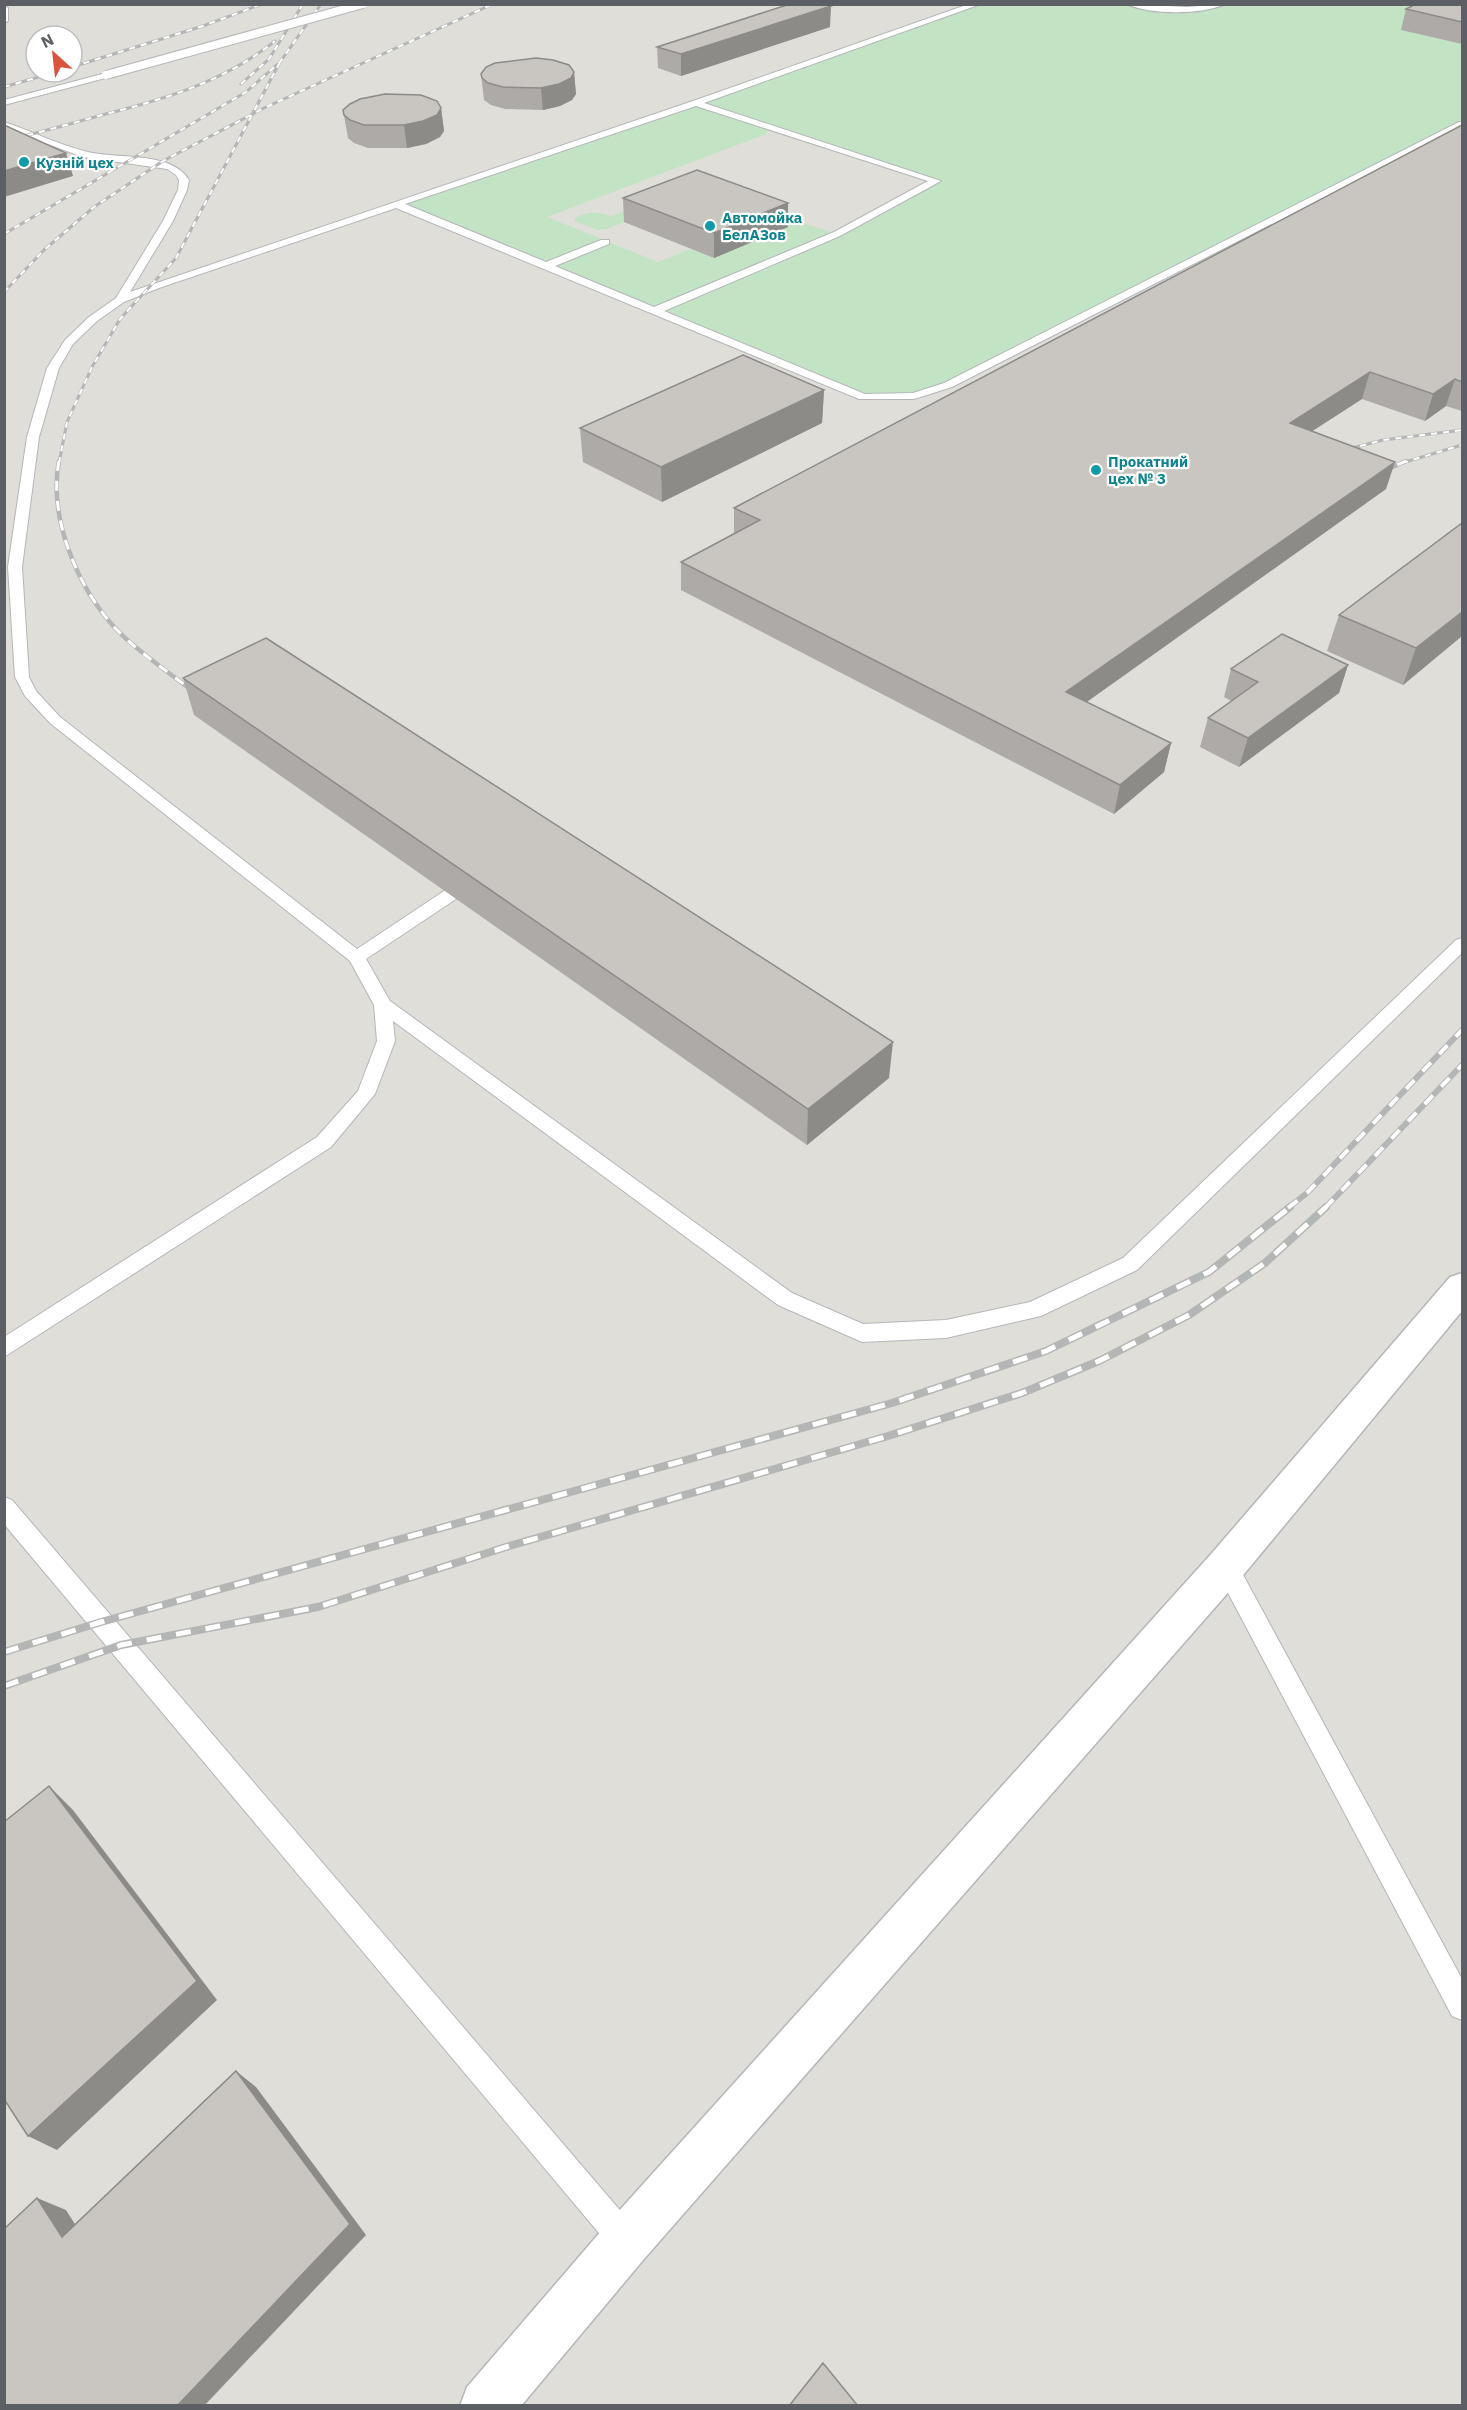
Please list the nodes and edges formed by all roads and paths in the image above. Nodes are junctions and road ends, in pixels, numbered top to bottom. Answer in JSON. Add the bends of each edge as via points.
{"nodes":[{"id":1,"x":363,"y":4,"type":"edge"},
{"id":2,"x":978,"y":4,"type":"edge"},
{"id":3,"x":1130,"y":4,"type":"edge"},
{"id":4,"x":1222,"y":4,"type":"edge"},
{"id":5,"x":4,"y":8,"type":"edge"},
{"id":6,"x":4,"y":21,"type":"edge"},
{"id":7,"x":4,"y":103,"type":"edge"},
{"id":8,"x":696,"y":103,"type":"junction"},
{"id":9,"x":1462,"y":124,"type":"edge"},
{"id":10,"x":4,"y":125,"type":"edge"},
{"id":11,"x":396,"y":204,"type":"junction"},
{"id":12,"x":605,"y":242,"type":"dead end"},
{"id":13,"x":546,"y":267,"type":"junction"},
{"id":14,"x":1120,"y":297,"type":"junction"},
{"id":15,"x":120,"y":300,"type":"junction"},
{"id":16,"x":1138,"y":303,"type":"edge"},
{"id":17,"x":654,"y":311,"type":"junction"},
{"id":18,"x":450,"y":895,"type":"edge"},
{"id":19,"x":1462,"y":944,"type":"edge"},
{"id":20,"x":357,"y":957,"type":"junction"},
{"id":21,"x":383,"y":1005,"type":"junction"},
{"id":22,"x":1462,"y":1287,"type":"edge"},
{"id":23,"x":4,"y":1348,"type":"edge"},
{"id":24,"x":4,"y":1507,"type":"edge"},
{"id":25,"x":1226,"y":1566,"type":"junction"},
{"id":26,"x":1462,"y":2006,"type":"edge"},
{"id":27,"x":626,"y":2241,"type":"junction"},
{"id":28,"x":486,"y":2406,"type":"edge"}],
"edges":[{"from":1,"to":7,"type":"lane","bridge":true},
{"from":2,"to":8,"type":"lane"},
{"from":3,"to":4,"type":"lane","via":[[1172,10],[1208,9]]},
{"from":5,"to":6,"type":"lane"},
{"from":8,"to":11,"type":"lane"},
{"from":8,"to":17,"type":"lane","via":[[936,181],[837,234]]},
{"from":9,"to":14,"type":"lane"},
{"from":10,"to":15,"type":"lane","via":[[88,156],[167,166],[184,177],[183,189],[165,225]]},
{"from":11,"to":13,"type":"lane"},
{"from":11,"to":15,"type":"lane"},
{"from":12,"to":13,"type":"lane"},
{"from":13,"to":17,"type":"lane"},
{"from":14,"to":16,"type":"lane"},
{"from":14,"to":17,"type":"lane","via":[[948,385],[914,396],[863,397]]},
{"from":15,"to":20,"type":"lane","via":[[69,342],[53,368],[33,437],[15,567],[22,677],[30,693],[55,720]]},
{"from":18,"to":20,"type":"lane"},
{"from":19,"to":21,"type":"lane","via":[[1130,1264],[1034,1310],[946,1329],[862,1333],[785,1299]]},
{"from":20,"to":21,"type":"lane"},
{"from":21,"to":23,"type":"lane","via":[[386,1041],[366,1094],[324,1142]]},
{"from":22,"to":25,"type":"street"},
{"from":24,"to":27,"type":"lane"},
{"from":25,"to":26,"type":"lane"},
{"from":25,"to":27,"type":"street"},
{"from":27,"to":28,"type":"street"}]}
